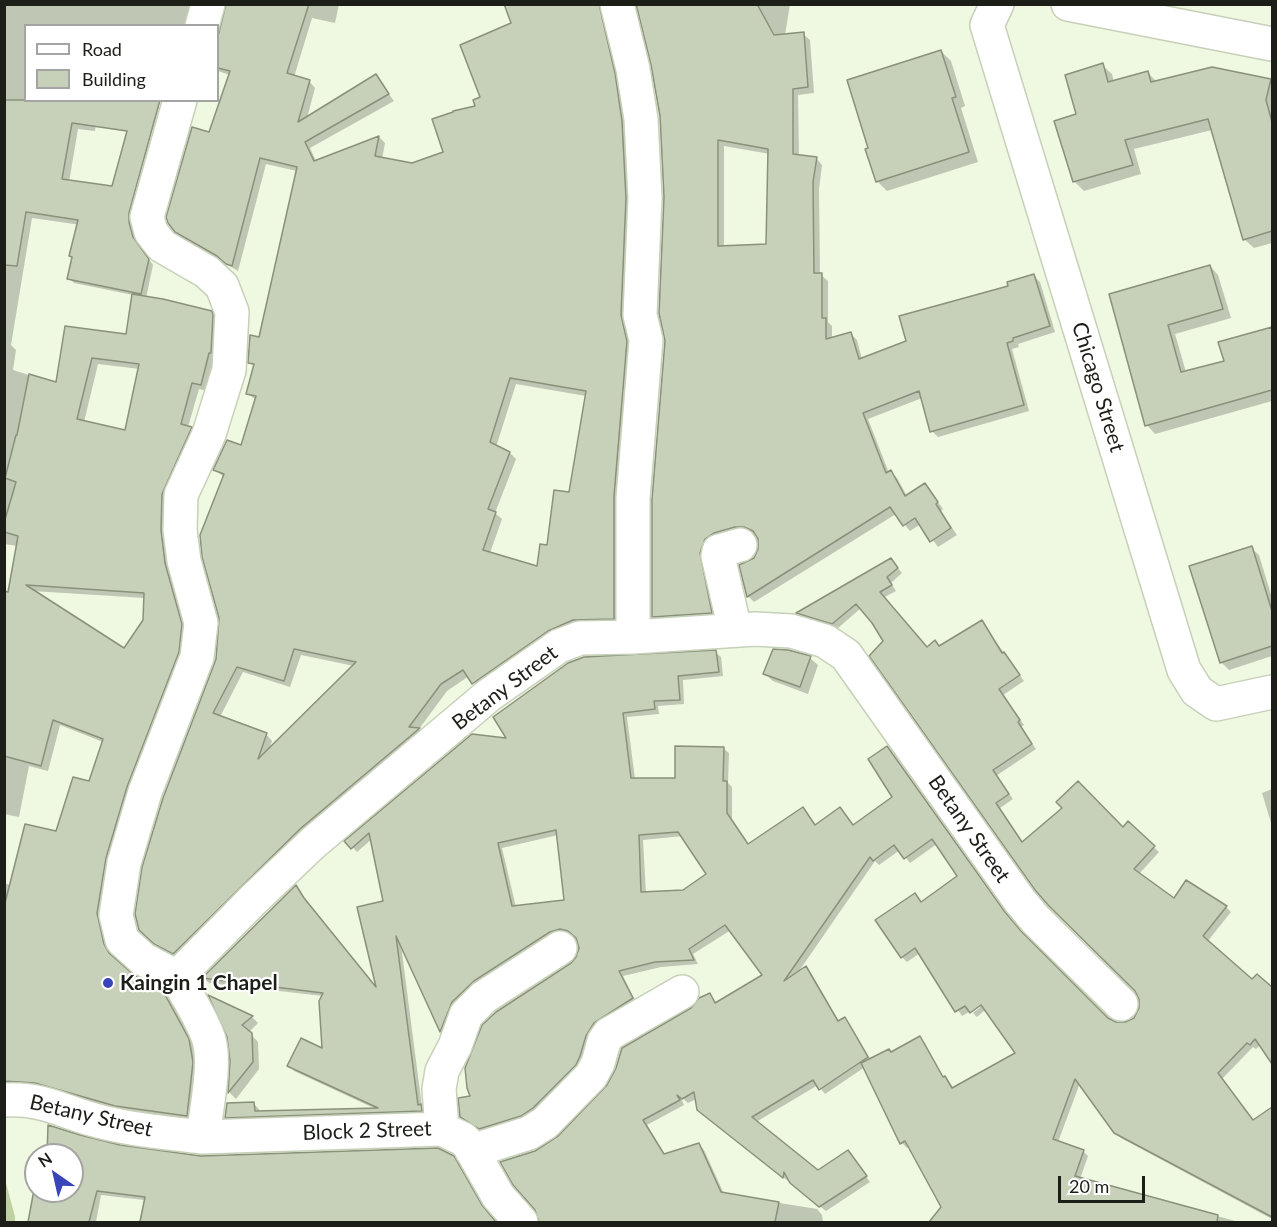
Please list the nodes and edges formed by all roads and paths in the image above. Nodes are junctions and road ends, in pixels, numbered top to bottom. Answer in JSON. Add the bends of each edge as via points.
{"nodes":[{"id":1,"x":208,"y":4,"type":"edge"},
{"id":2,"x":617,"y":4,"type":"edge"},
{"id":3,"x":997,"y":4,"type":"edge"},
{"id":4,"x":1068,"y":4,"type":"edge"},
{"id":5,"x":203,"y":24,"type":"edge"},
{"id":6,"x":1272,"y":44,"type":"edge"},
{"id":7,"x":179,"y":102,"type":"edge"},
{"id":8,"x":740,"y":545,"type":"dead end"},
{"id":9,"x":735,"y":630,"type":"junction"},
{"id":10,"x":633,"y":637,"type":"junction"},
{"id":11,"x":1272,"y":692,"type":"edge"},
{"id":12,"x":560,"y":948,"type":"dead end"},
{"id":13,"x":177,"y":977,"type":"junction"},
{"id":14,"x":682,"y":992,"type":"dead end"},
{"id":15,"x":1121,"y":1004,"type":"dead end"},
{"id":16,"x":4,"y":1100,"type":"edge"},
{"id":17,"x":442,"y":1129,"type":"junction"},
{"id":18,"x":203,"y":1137,"type":"junction"},
{"id":19,"x":472,"y":1151,"type":"junction"},
{"id":20,"x":522,"y":1222,"type":"edge"}],
"edges":[{"from":1,"to":5,"type":"street"},
{"from":2,"to":10,"type":"street","via":[[641,119],[645,198],[640,315],[646,340],[633,498]]},
{"from":3,"to":11,"type":"street","name":"Chicago Street","via":[[987,25],[1184,670],[1197,691],[1216,704]]},
{"from":4,"to":6,"type":"street"},
{"from":7,"to":13,"type":"street","via":[[147,217],[151,232],[162,246],[207,272],[222,286],[232,312],[229,370],[209,434],[181,495],[184,561],[201,623],[197,657],[145,792],[124,863],[116,915],[122,940],[143,959]]},
{"from":8,"to":9,"type":"street","via":[[719,551],[718,556]]},
{"from":9,"to":10,"type":"street","name":"Betany Street"},
{"from":9,"to":15,"type":"street","name":"Betany Street","via":[[791,631],[825,641],[846,656],[1020,901]]},
{"from":10,"to":13,"type":"street","name":"Betany Street","via":[[580,638],[559,646],[489,695],[314,843]]},
{"from":12,"to":17,"type":"street","via":[[484,997],[466,1015],[442,1071]]},
{"from":13,"to":18,"type":"street","via":[[211,1050]]},
{"from":14,"to":19,"type":"street","via":[[609,1034],[591,1076],[545,1123],[529,1133]]},
{"from":16,"to":18,"type":"street","name":"Betany Street","via":[[25,1099],[134,1129]]},
{"from":17,"to":18,"type":"street","name":"Block 2 Street"},
{"from":17,"to":19,"type":"street","name":"Block 2 Street","via":[[463,1139]]},
{"from":19,"to":20,"type":"street","name":"Block 2 Street","via":[[498,1196]]}]}
